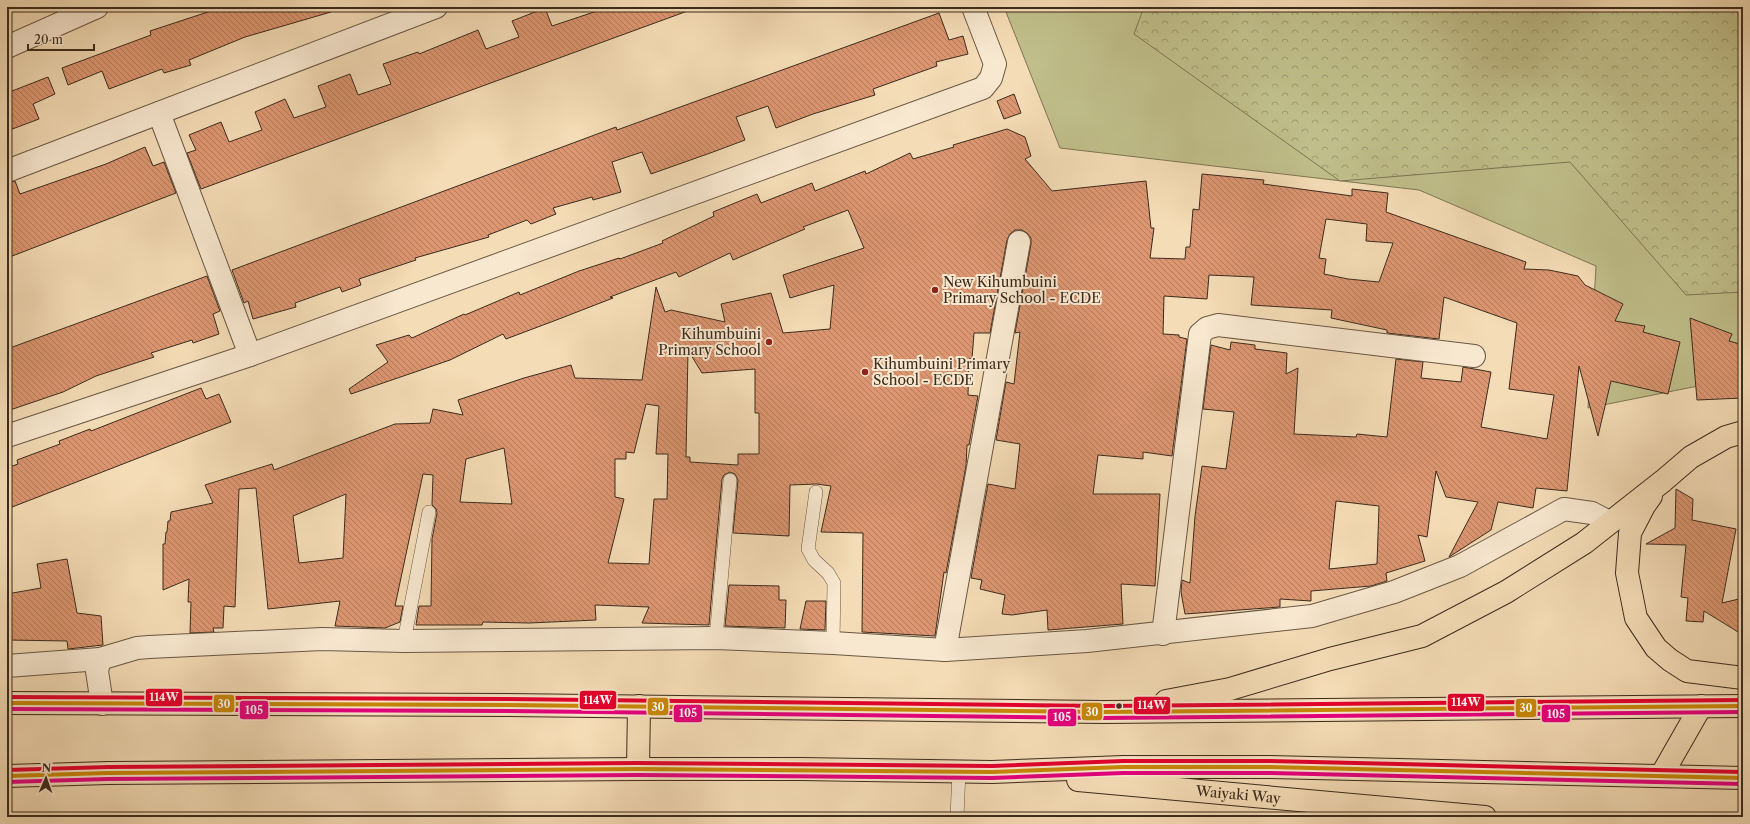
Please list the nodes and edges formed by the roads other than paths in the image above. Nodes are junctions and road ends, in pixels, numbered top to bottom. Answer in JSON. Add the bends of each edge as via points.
{"nodes":[{"id":1,"x":97,"y":7,"type":"edge"},
{"id":2,"x":436,"y":7,"type":"edge"},
{"id":3,"x":972,"y":7,"type":"edge"},
{"id":4,"x":7,"y":47,"type":"edge"},
{"id":5,"x":159,"y":113,"type":"junction"},
{"id":6,"x":7,"y":171,"type":"edge"},
{"id":7,"x":1019,"y":242,"type":"dead end"},
{"id":8,"x":250,"y":355,"type":"junction"},
{"id":9,"x":1474,"y":356,"type":"dead end"},
{"id":10,"x":1737,"y":435,"type":"edge"},
{"id":11,"x":7,"y":436,"type":"edge"},
{"id":12,"x":730,"y":480,"type":"dead end"},
{"id":13,"x":1663,"y":481,"type":"junction"},
{"id":14,"x":816,"y":492,"type":"dead end"},
{"id":15,"x":428,"y":512,"type":"dead end"},
{"id":16,"x":1609,"y":522,"type":"junction"},
{"id":17,"x":1163,"y":634,"type":"junction"},
{"id":18,"x":716,"y":638,"type":"junction"},
{"id":19,"x":404,"y":641,"type":"junction"},
{"id":20,"x":833,"y":643,"type":"junction"},
{"id":21,"x":945,"y":650,"type":"junction"},
{"id":22,"x":100,"y":659,"type":"junction"},
{"id":23,"x":7,"y":666,"type":"edge"},
{"id":24,"x":1743,"y":678,"type":"edge"},
{"id":25,"x":7,"y":703,"type":"edge"},
{"id":26,"x":102,"y":704,"type":"junction"},
{"id":27,"x":639,"y":706,"type":"junction"},
{"id":28,"x":1701,"y":706,"type":"junction"},
{"id":29,"x":1743,"y":706,"type":"edge"},
{"id":30,"x":1104,"y":712,"type":"junction"},
{"id":31,"x":638,"y":769,"type":"junction"},
{"id":32,"x":959,"y":771,"type":"junction"},
{"id":33,"x":992,"y":772,"type":"junction"},
{"id":34,"x":7,"y":776,"type":"edge"},
{"id":35,"x":1661,"y":776,"type":"junction"},
{"id":36,"x":1743,"y":778,"type":"edge"},
{"id":37,"x":958,"y":817,"type":"edge"},
{"id":38,"x":1485,"y":817,"type":"edge"}],
"edges":[{"from":1,"to":4,"type":"street"},
{"from":2,"to":5,"type":"street"},
{"from":3,"to":8,"type":"street","via":[[996,64],[991,78],[983,88]]},
{"from":5,"to":6,"type":"street"},
{"from":5,"to":8,"type":"street"},
{"from":7,"to":21,"type":"street"},
{"from":8,"to":11,"type":"street"},
{"from":9,"to":17,"type":"street","via":[[1218,325],[1207,328],[1200,334]]},
{"from":10,"to":13,"type":"highway","via":[[1691,457]]},
{"from":12,"to":18,"type":"lane"},
{"from":13,"to":16,"type":"highway"},
{"from":13,"to":24,"type":"highway","via":[[1644,506],[1630,533],[1627,573],[1636,618],[1656,648],[1687,671]]},
{"from":14,"to":20,"type":"lane","via":[[808,550],[834,583]]},
{"from":15,"to":19,"type":"lane"},
{"from":16,"to":17,"type":"street","via":[[1592,513],[1564,509],[1460,566],[1394,592],[1312,616]]},
{"from":16,"to":30,"type":"highway","via":[[1584,544],[1506,592],[1422,636],[1330,659],[1230,689]]},
{"from":17,"to":21,"type":"street","via":[[1087,642]]},
{"from":18,"to":19,"type":"street"},
{"from":18,"to":20,"type":"street"},
{"from":19,"to":22,"type":"street","via":[[322,639],[149,647]]},
{"from":20,"to":21,"type":"street"},
{"from":22,"to":23,"type":"street"},
{"from":22,"to":26,"type":"street","via":[[97,671]]},
{"from":25,"to":26,"type":"highway"},
{"from":26,"to":27,"type":"highway"},
{"from":27,"to":30,"type":"highway"},
{"from":27,"to":31,"type":"highway"},
{"from":28,"to":29,"type":"highway"},
{"from":28,"to":30,"type":"highway"},
{"from":28,"to":35,"type":"highway"},
{"from":31,"to":32,"type":"highway","name":"Waiyaki Way"},
{"from":31,"to":34,"type":"highway","name":"Waiyaki Way","via":[[108,772]]},
{"from":32,"to":33,"type":"highway","name":"Waiyaki Way"},
{"from":32,"to":37,"type":"lane"},
{"from":33,"to":35,"type":"highway","name":"Waiyaki Way","via":[[1123,767],[1270,767]]},
{"from":33,"to":38,"type":"highway","name":"Waiyaki Way"},
{"from":35,"to":36,"type":"highway","name":"Waiyaki Way"}]}
